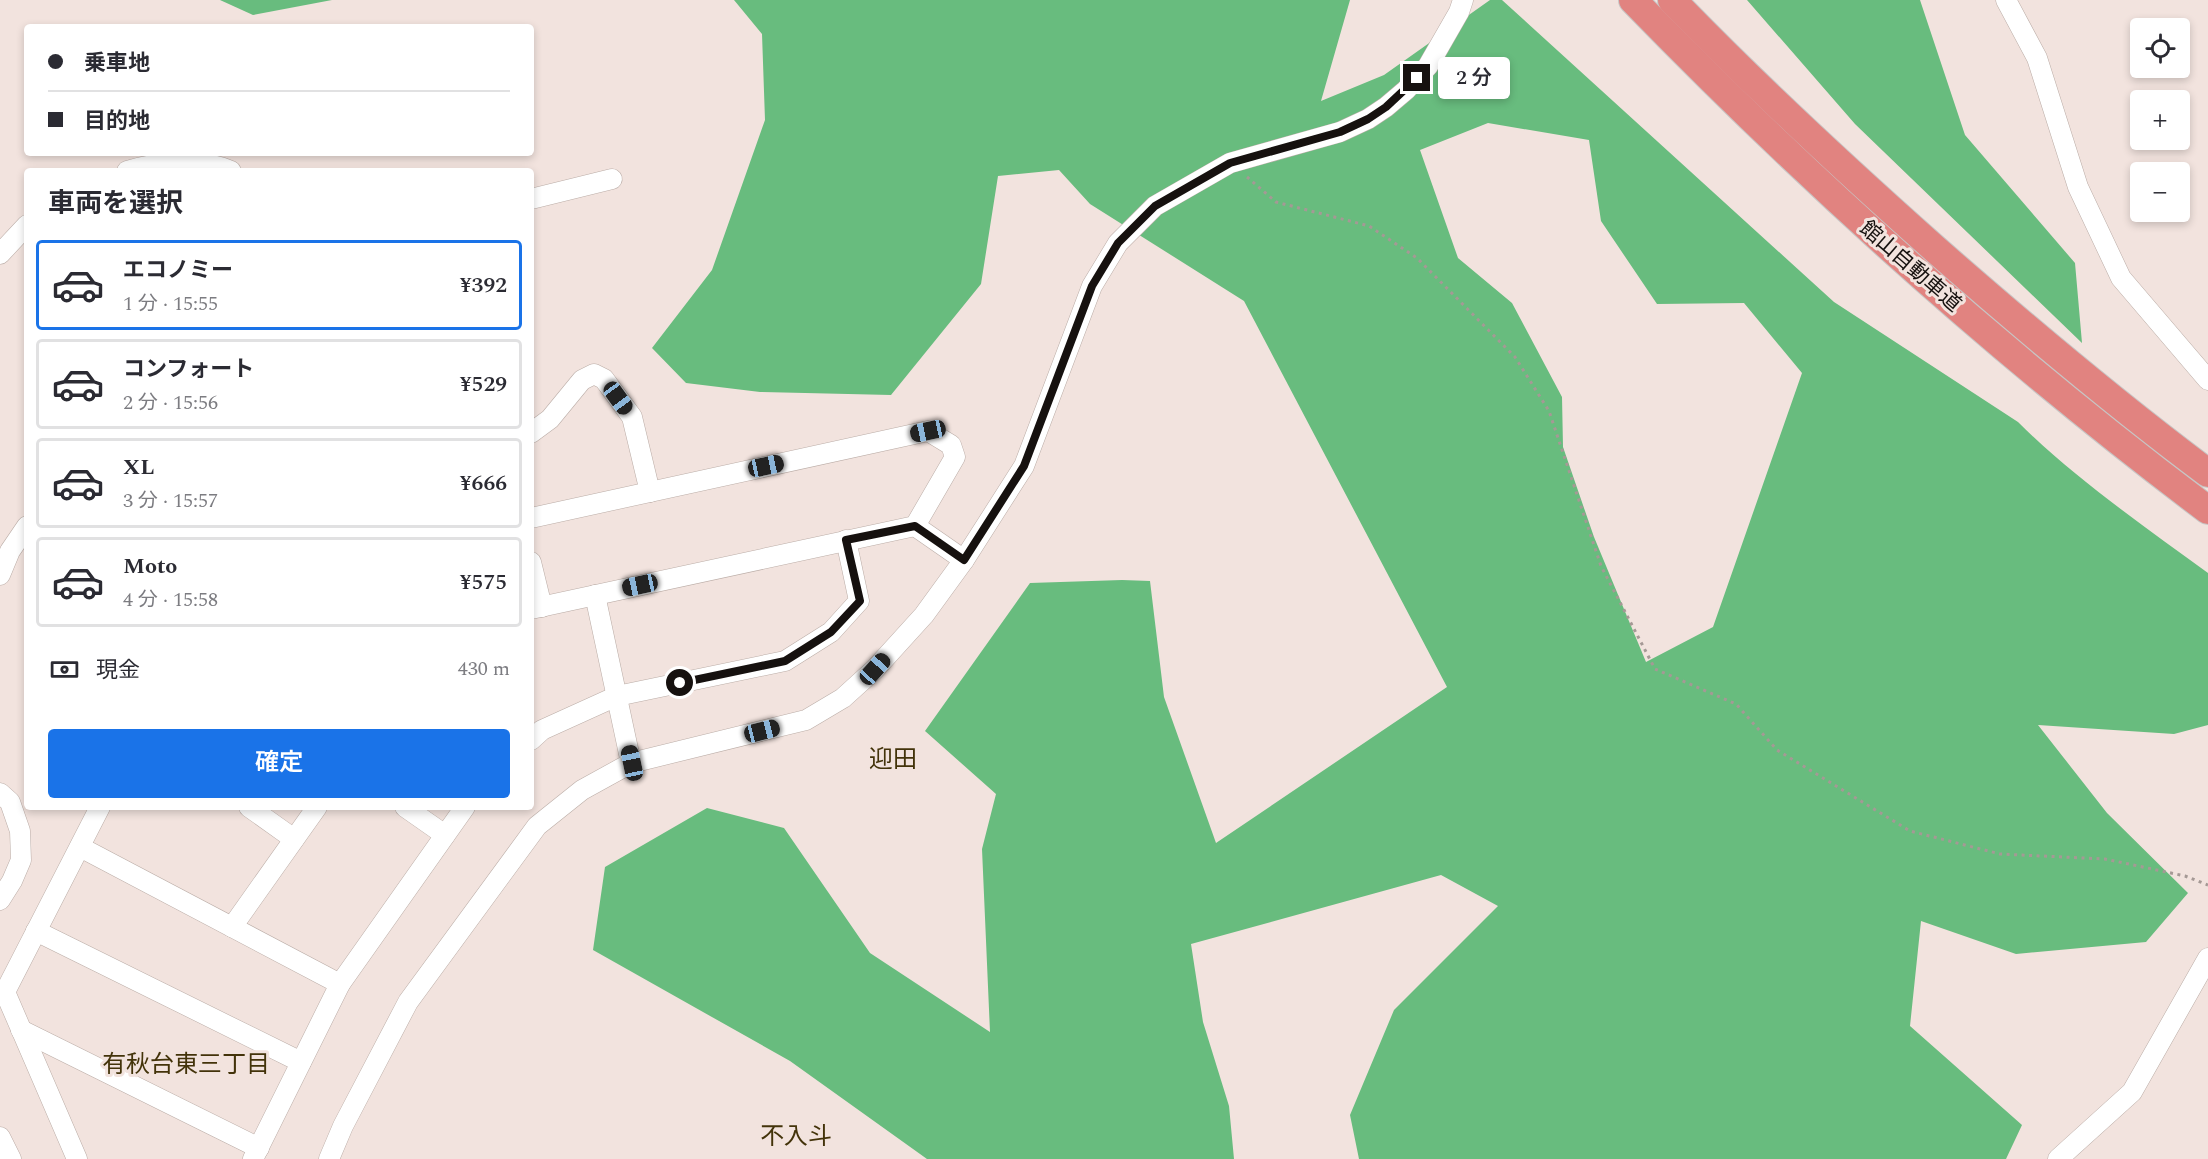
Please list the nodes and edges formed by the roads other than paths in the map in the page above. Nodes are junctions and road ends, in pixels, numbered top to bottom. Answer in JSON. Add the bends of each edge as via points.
{"nodes":[{"id":1,"x":1463,"y":0,"type":"edge"},
{"id":2,"x":1633,"y":0,"type":"edge"},
{"id":3,"x":1672,"y":0,"type":"edge"},
{"id":4,"x":2006,"y":0,"type":"edge"},
{"id":5,"x":144,"y":168,"type":"edge"},
{"id":6,"x":224,"y":168,"type":"edge"},
{"id":7,"x":612,"y":179,"type":"dead end"},
{"id":8,"x":534,"y":198,"type":"edge"},
{"id":9,"x":24,"y":228,"type":"edge"},
{"id":10,"x":0,"y":254,"type":"edge"},
{"id":11,"x":2208,"y":380,"type":"edge"},
{"id":12,"x":534,"y":431,"type":"edge"},
{"id":13,"x":2208,"y":473,"type":"edge"},
{"id":14,"x":650,"y":492,"type":"junction"},
{"id":15,"x":2208,"y":510,"type":"edge"},
{"id":16,"x":534,"y":517,"type":"edge"},
{"id":17,"x":915,"y":526,"type":"junction"},
{"id":18,"x":24,"y":530,"type":"edge"},
{"id":19,"x":846,"y":540,"type":"junction"},
{"id":20,"x":964,"y":560,"type":"junction"},
{"id":21,"x":0,"y":575,"type":"edge"},
{"id":22,"x":534,"y":590,"type":"edge"},
{"id":23,"x":595,"y":595,"type":"junction"},
{"id":24,"x":536,"y":608,"type":"edge"},
{"id":25,"x":617,"y":696,"type":"junction"},
{"id":26,"x":534,"y":737,"type":"edge"},
{"id":27,"x":632,"y":763,"type":"junction"},
{"id":28,"x":0,"y":793,"type":"edge"},
{"id":29,"x":98,"y":810,"type":"edge"},
{"id":30,"x":253,"y":810,"type":"edge"},
{"id":31,"x":315,"y":810,"type":"edge"},
{"id":32,"x":409,"y":810,"type":"edge"},
{"id":33,"x":463,"y":810,"type":"edge"},
{"id":34,"x":445,"y":835,"type":"junction"},
{"id":35,"x":294,"y":839,"type":"junction"},
{"id":36,"x":80,"y":847,"type":"junction"},
{"id":37,"x":0,"y":900,"type":"edge"},
{"id":38,"x":232,"y":927,"type":"junction"},
{"id":39,"x":36,"y":931,"type":"junction"},
{"id":40,"x":2208,"y":958,"type":"edge"},
{"id":41,"x":340,"y":984,"type":"junction"},
{"id":42,"x":21,"y":1030,"type":"junction"},
{"id":43,"x":301,"y":1062,"type":"junction"},
{"id":44,"x":0,"y":1137,"type":"edge"},
{"id":45,"x":256,"y":1154,"type":"edge"},
{"id":46,"x":11,"y":1159,"type":"edge"},
{"id":47,"x":77,"y":1159,"type":"edge"},
{"id":48,"x":329,"y":1159,"type":"edge"},
{"id":49,"x":2058,"y":1159,"type":"edge"}],
"edges":[{"from":1,"to":20,"type":"street","via":[[1428,66],[1386,107],[1340,132],[1230,163],[1155,206],[1118,243],[1092,286],[1024,466]]},
{"from":2,"to":15,"type":"highway","name":"館山自動車道","via":[[1847,211],[2010,352]]},
{"from":3,"to":13,"type":"highway","name":"館山自動車道","via":[[1742,72],[2028,331]]},
{"from":4,"to":11,"type":"street","via":[[2037,58],[2078,187],[2121,278]]},
{"from":5,"to":6,"type":"street","via":[[179,162]]},
{"from":7,"to":8,"type":"street"},
{"from":9,"to":10,"type":"street"},
{"from":12,"to":14,"type":"street","via":[[550,419],[582,380],[594,374],[603,379],[632,417]]},
{"from":14,"to":16,"type":"street"},
{"from":14,"to":17,"type":"street","via":[[928,431],[951,445],[955,457]]},
{"from":17,"to":19,"type":"street"},
{"from":17,"to":20,"type":"street"},
{"from":18,"to":21,"type":"street"},
{"from":19,"to":23,"type":"street"},
{"from":19,"to":25,"type":"street","via":[[860,601],[831,632],[785,661]]},
{"from":20,"to":27,"type":"street","via":[[924,615],[843,699],[806,720]]},
{"from":22,"to":24,"type":"street"},
{"from":23,"to":24,"type":"street"},
{"from":23,"to":25,"type":"street"},
{"from":25,"to":26,"type":"street"},
{"from":25,"to":27,"type":"street"},
{"from":27,"to":48,"type":"street","via":[[582,790],[537,826],[408,1002]]},
{"from":28,"to":37,"type":"street","via":[[10,802],[20,831],[21,860]]},
{"from":29,"to":36,"type":"street"},
{"from":30,"to":35,"type":"street"},
{"from":31,"to":35,"type":"street"},
{"from":32,"to":34,"type":"street"},
{"from":33,"to":34,"type":"street"},
{"from":34,"to":41,"type":"street"},
{"from":35,"to":38,"type":"street"},
{"from":36,"to":38,"type":"street"},
{"from":36,"to":39,"type":"street"},
{"from":38,"to":41,"type":"street"},
{"from":39,"to":42,"type":"street","via":[[5,992]]},
{"from":39,"to":43,"type":"street"},
{"from":40,"to":49,"type":"street","via":[[2132,1092]]},
{"from":41,"to":43,"type":"street"},
{"from":42,"to":45,"type":"street"},
{"from":42,"to":47,"type":"street"},
{"from":43,"to":45,"type":"street"},
{"from":44,"to":46,"type":"street"}]}
